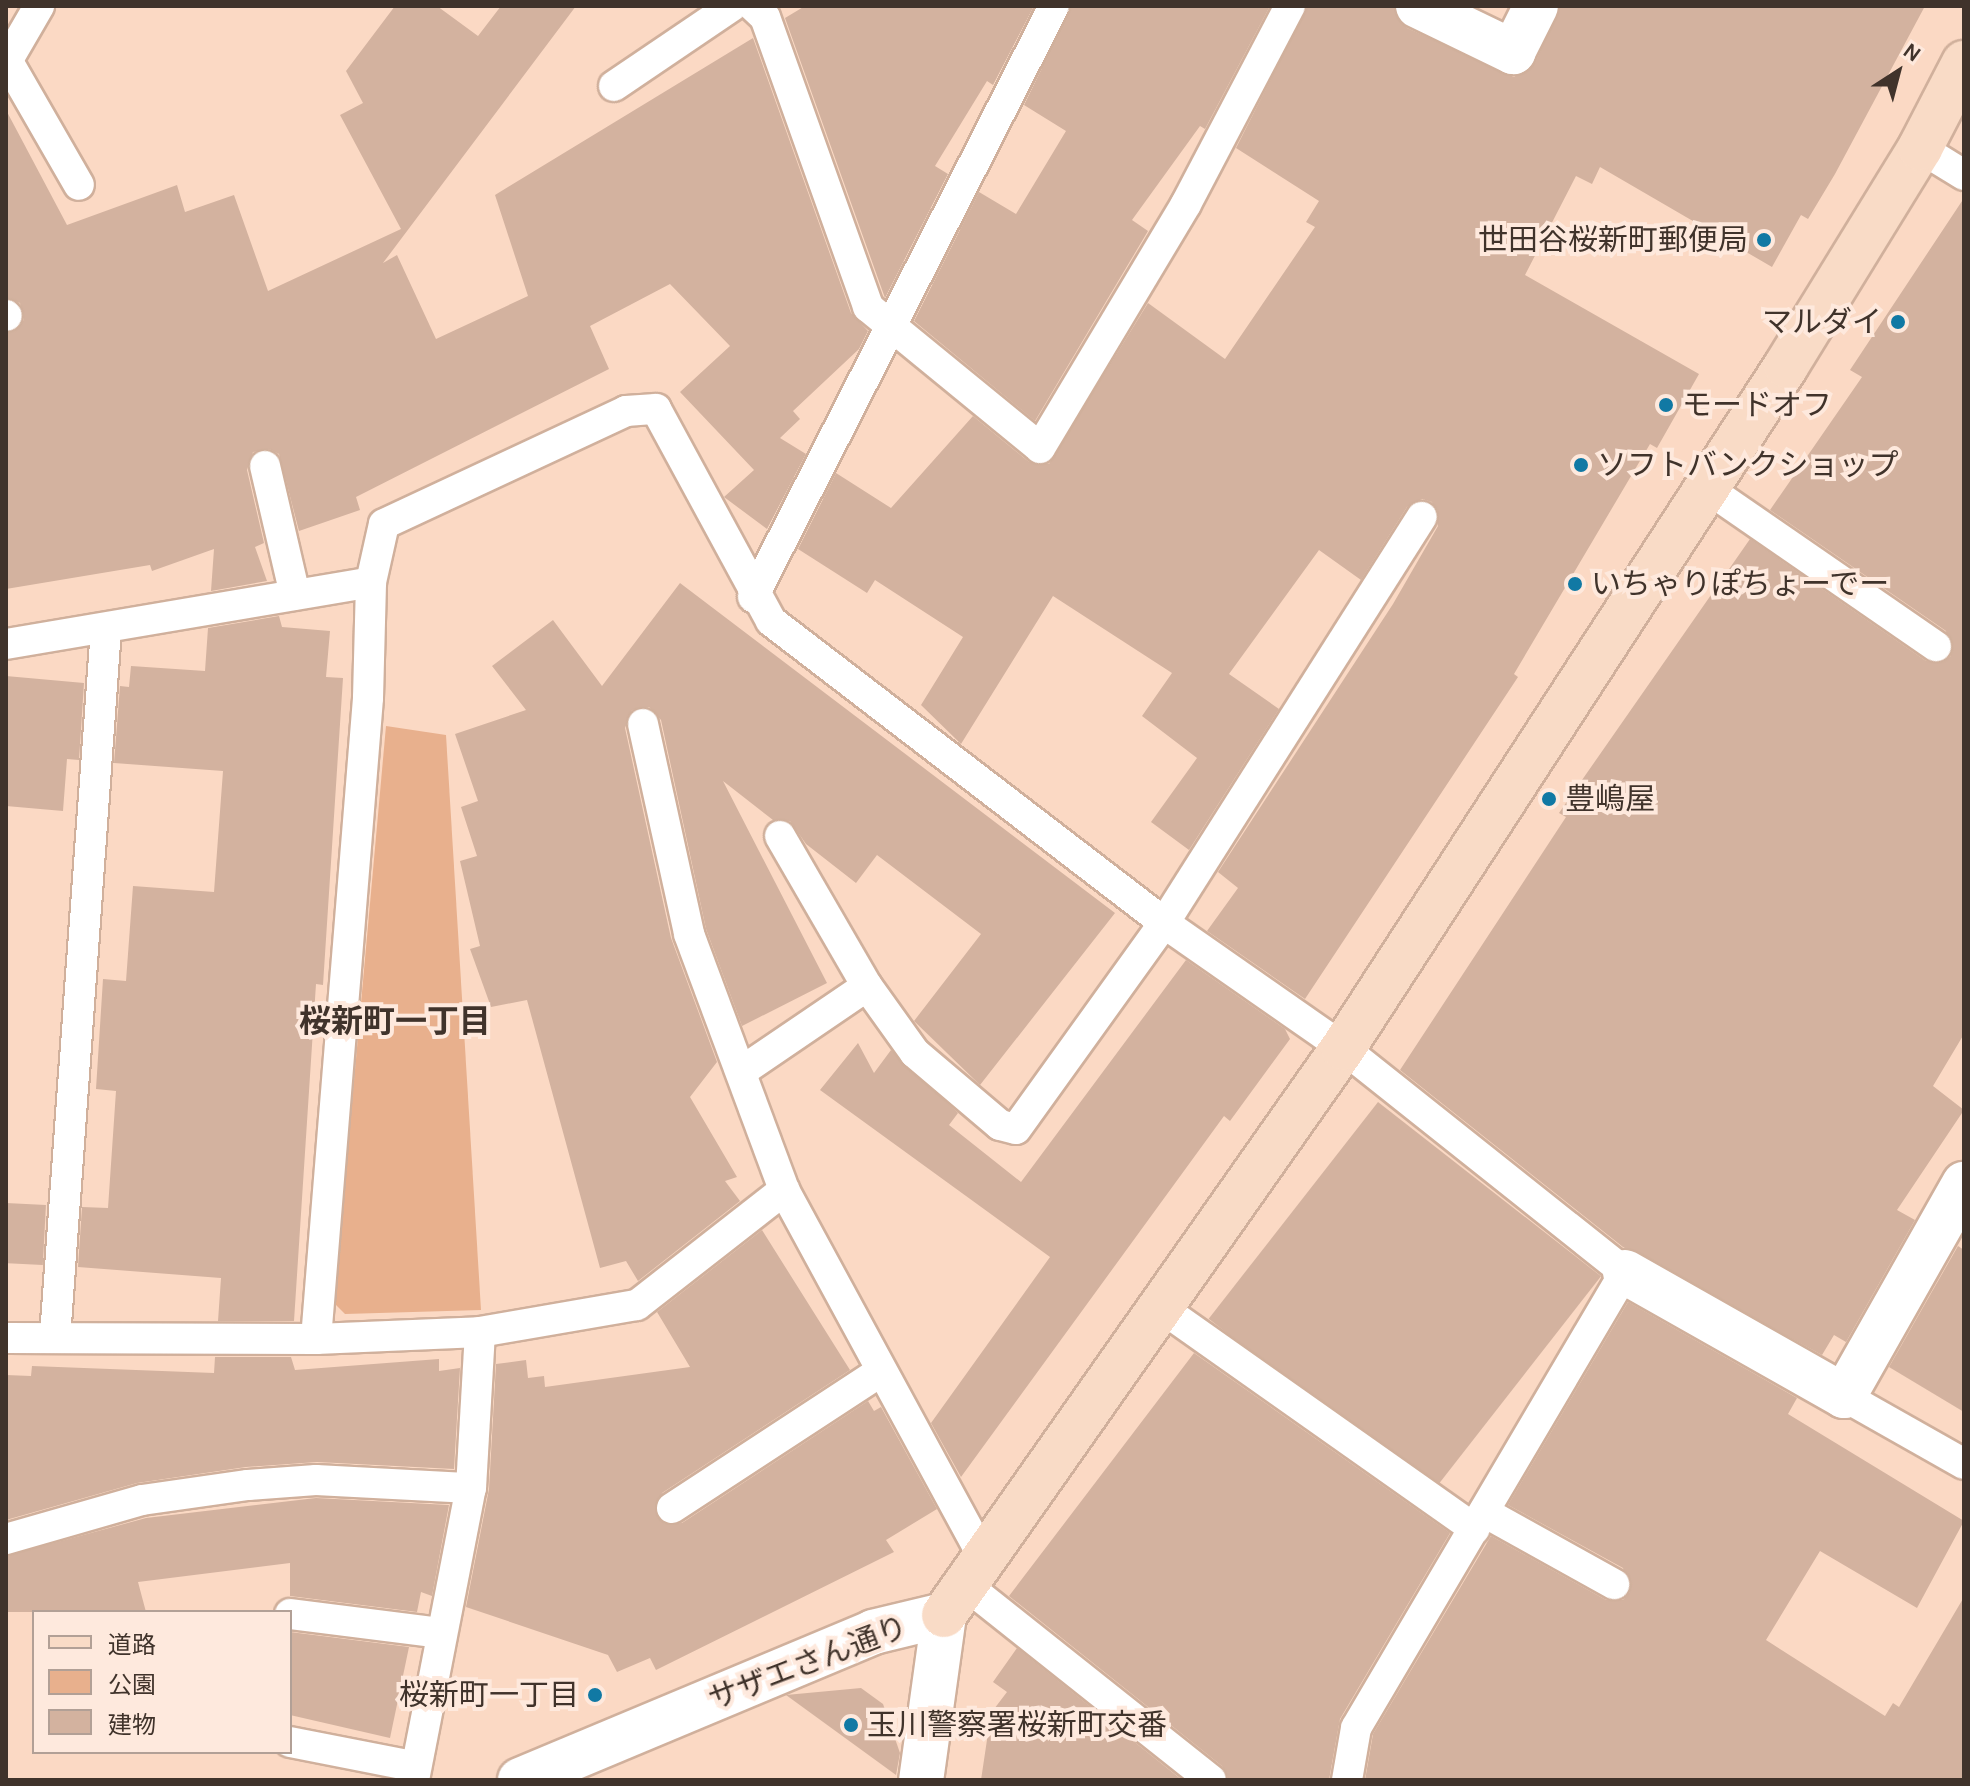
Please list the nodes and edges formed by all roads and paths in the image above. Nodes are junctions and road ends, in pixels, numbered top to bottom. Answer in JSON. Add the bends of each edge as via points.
{"nodes":[{"id":1,"x":39,"y":6,"type":"edge"},
{"id":2,"x":732,"y":6,"type":"edge"},
{"id":3,"x":753,"y":6,"type":"edge"},
{"id":4,"x":1054,"y":6,"type":"edge"},
{"id":5,"x":1290,"y":6,"type":"edge"},
{"id":6,"x":1418,"y":6,"type":"edge"},
{"id":7,"x":1536,"y":6,"type":"edge"},
{"id":8,"x":7,"y":61,"type":"edge"},
{"id":9,"x":1964,"y":63,"type":"edge"},
{"id":10,"x":614,"y":86,"type":"dead end"},
{"id":11,"x":1920,"y":148,"type":"junction"},
{"id":12,"x":1964,"y":175,"type":"edge"},
{"id":13,"x":79,"y":185,"type":"dead end"},
{"id":14,"x":889,"y":327,"type":"junction"},
{"id":15,"x":265,"y":466,"type":"dead end"},
{"id":16,"x":1708,"y":489,"type":"junction"},
{"id":17,"x":1422,"y":517,"type":"dead end"},
{"id":18,"x":371,"y":582,"type":"junction"},
{"id":19,"x":295,"y":595,"type":"junction"},
{"id":20,"x":753,"y":597,"type":"junction"},
{"id":21,"x":106,"y":629,"type":"junction"},
{"id":22,"x":6,"y":644,"type":"edge"},
{"id":23,"x":1936,"y":646,"type":"dead end"},
{"id":24,"x":643,"y":724,"type":"dead end"},
{"id":25,"x":780,"y":836,"type":"dead end"},
{"id":26,"x":1164,"y":923,"type":"junction"},
{"id":27,"x":867,"y":986,"type":"junction"},
{"id":28,"x":1343,"y":1048,"type":"junction"},
{"id":29,"x":742,"y":1071,"type":"junction"},
{"id":30,"x":1964,"y":1184,"type":"edge"},
{"id":31,"x":784,"y":1190,"type":"junction"},
{"id":32,"x":1625,"y":1272,"type":"junction"},
{"id":33,"x":1160,"y":1307,"type":"junction"},
{"id":34,"x":480,"y":1332,"type":"junction"},
{"id":35,"x":55,"y":1337,"type":"junction"},
{"id":36,"x":6,"y":1338,"type":"edge"},
{"id":37,"x":316,"y":1339,"type":"junction"},
{"id":38,"x":880,"y":1372,"type":"junction"},
{"id":39,"x":1844,"y":1396,"type":"junction"},
{"id":40,"x":1964,"y":1464,"type":"edge"},
{"id":41,"x":471,"y":1488,"type":"junction"},
{"id":42,"x":672,"y":1508,"type":"dead end"},
{"id":43,"x":1480,"y":1520,"type":"junction"},
{"id":44,"x":6,"y":1539,"type":"edge"},
{"id":45,"x":963,"y":1584,"type":"junction"},
{"id":46,"x":1614,"y":1584,"type":"dead end"},
{"id":47,"x":292,"y":1614,"type":"edge"},
{"id":48,"x":441,"y":1633,"type":"junction"},
{"id":49,"x":292,"y":1743,"type":"edge"},
{"id":50,"x":413,"y":1773,"type":"edge"},
{"id":51,"x":520,"y":1780,"type":"edge"},
{"id":52,"x":921,"y":1780,"type":"edge"},
{"id":53,"x":1211,"y":1780,"type":"edge"},
{"id":54,"x":1347,"y":1780,"type":"edge"}],
"edges":[{"from":1,"to":8,"type":"lane"},
{"from":2,"to":10,"type":"lane"},
{"from":3,"to":14,"type":"lane","via":[[765,17],[868,307]]},
{"from":4,"to":14,"type":"lane"},
{"from":5,"to":14,"type":"lane","via":[[1186,204],[1040,448]]},
{"from":6,"to":7,"type":"street","via":[[1513,52]]},
{"from":8,"to":13,"type":"lane"},
{"from":9,"to":11,"type":"street"},
{"from":11,"to":12,"type":"lane"},
{"from":11,"to":16,"type":"street"},
{"from":14,"to":20,"type":"lane"},
{"from":15,"to":19,"type":"lane"},
{"from":16,"to":23,"type":"lane"},
{"from":16,"to":28,"type":"street"},
{"from":17,"to":26,"type":"lane"},
{"from":18,"to":19,"type":"lane"},
{"from":18,"to":20,"type":"lane","via":[[384,524],[626,411],[656,409]]},
{"from":18,"to":37,"type":"lane","via":[[368,698]]},
{"from":19,"to":21,"type":"lane"},
{"from":20,"to":26,"type":"lane","via":[[771,621]]},
{"from":21,"to":22,"type":"lane"},
{"from":21,"to":35,"type":"lane"},
{"from":24,"to":29,"type":"lane","via":[[689,934]]},
{"from":25,"to":27,"type":"lane"},
{"from":26,"to":27,"type":"lane","via":[[1016,1129],[1000,1125],[915,1053]]},
{"from":26,"to":28,"type":"lane"},
{"from":27,"to":29,"type":"lane"},
{"from":28,"to":32,"type":"lane"},
{"from":28,"to":33,"type":"street"},
{"from":29,"to":31,"type":"lane"},
{"from":30,"to":39,"type":"street"},
{"from":31,"to":34,"type":"lane","via":[[637,1305]]},
{"from":31,"to":38,"type":"lane"},
{"from":32,"to":39,"type":"street"},
{"from":32,"to":43,"type":"lane"},
{"from":33,"to":43,"type":"lane"},
{"from":33,"to":45,"type":"street"},
{"from":34,"to":37,"type":"lane"},
{"from":34,"to":41,"type":"lane"},
{"from":35,"to":36,"type":"lane"},
{"from":35,"to":37,"type":"lane"},
{"from":38,"to":42,"type":"lane"},
{"from":38,"to":45,"type":"lane"},
{"from":39,"to":40,"type":"lane"},
{"from":41,"to":44,"type":"lane","via":[[316,1480],[248,1485],[142,1500]]},
{"from":41,"to":48,"type":"lane"},
{"from":43,"to":46,"type":"lane"},
{"from":43,"to":54,"type":"lane","via":[[1356,1728]]},
{"from":45,"to":51,"type":"street","name":"サザエさん通り","via":[[873,1632]]},
{"from":45,"to":52,"type":"street","name":"サザエさん通り"},
{"from":45,"to":53,"type":"lane"},
{"from":47,"to":48,"type":"lane"},
{"from":48,"to":50,"type":"lane"},
{"from":49,"to":50,"type":"lane"}]}
